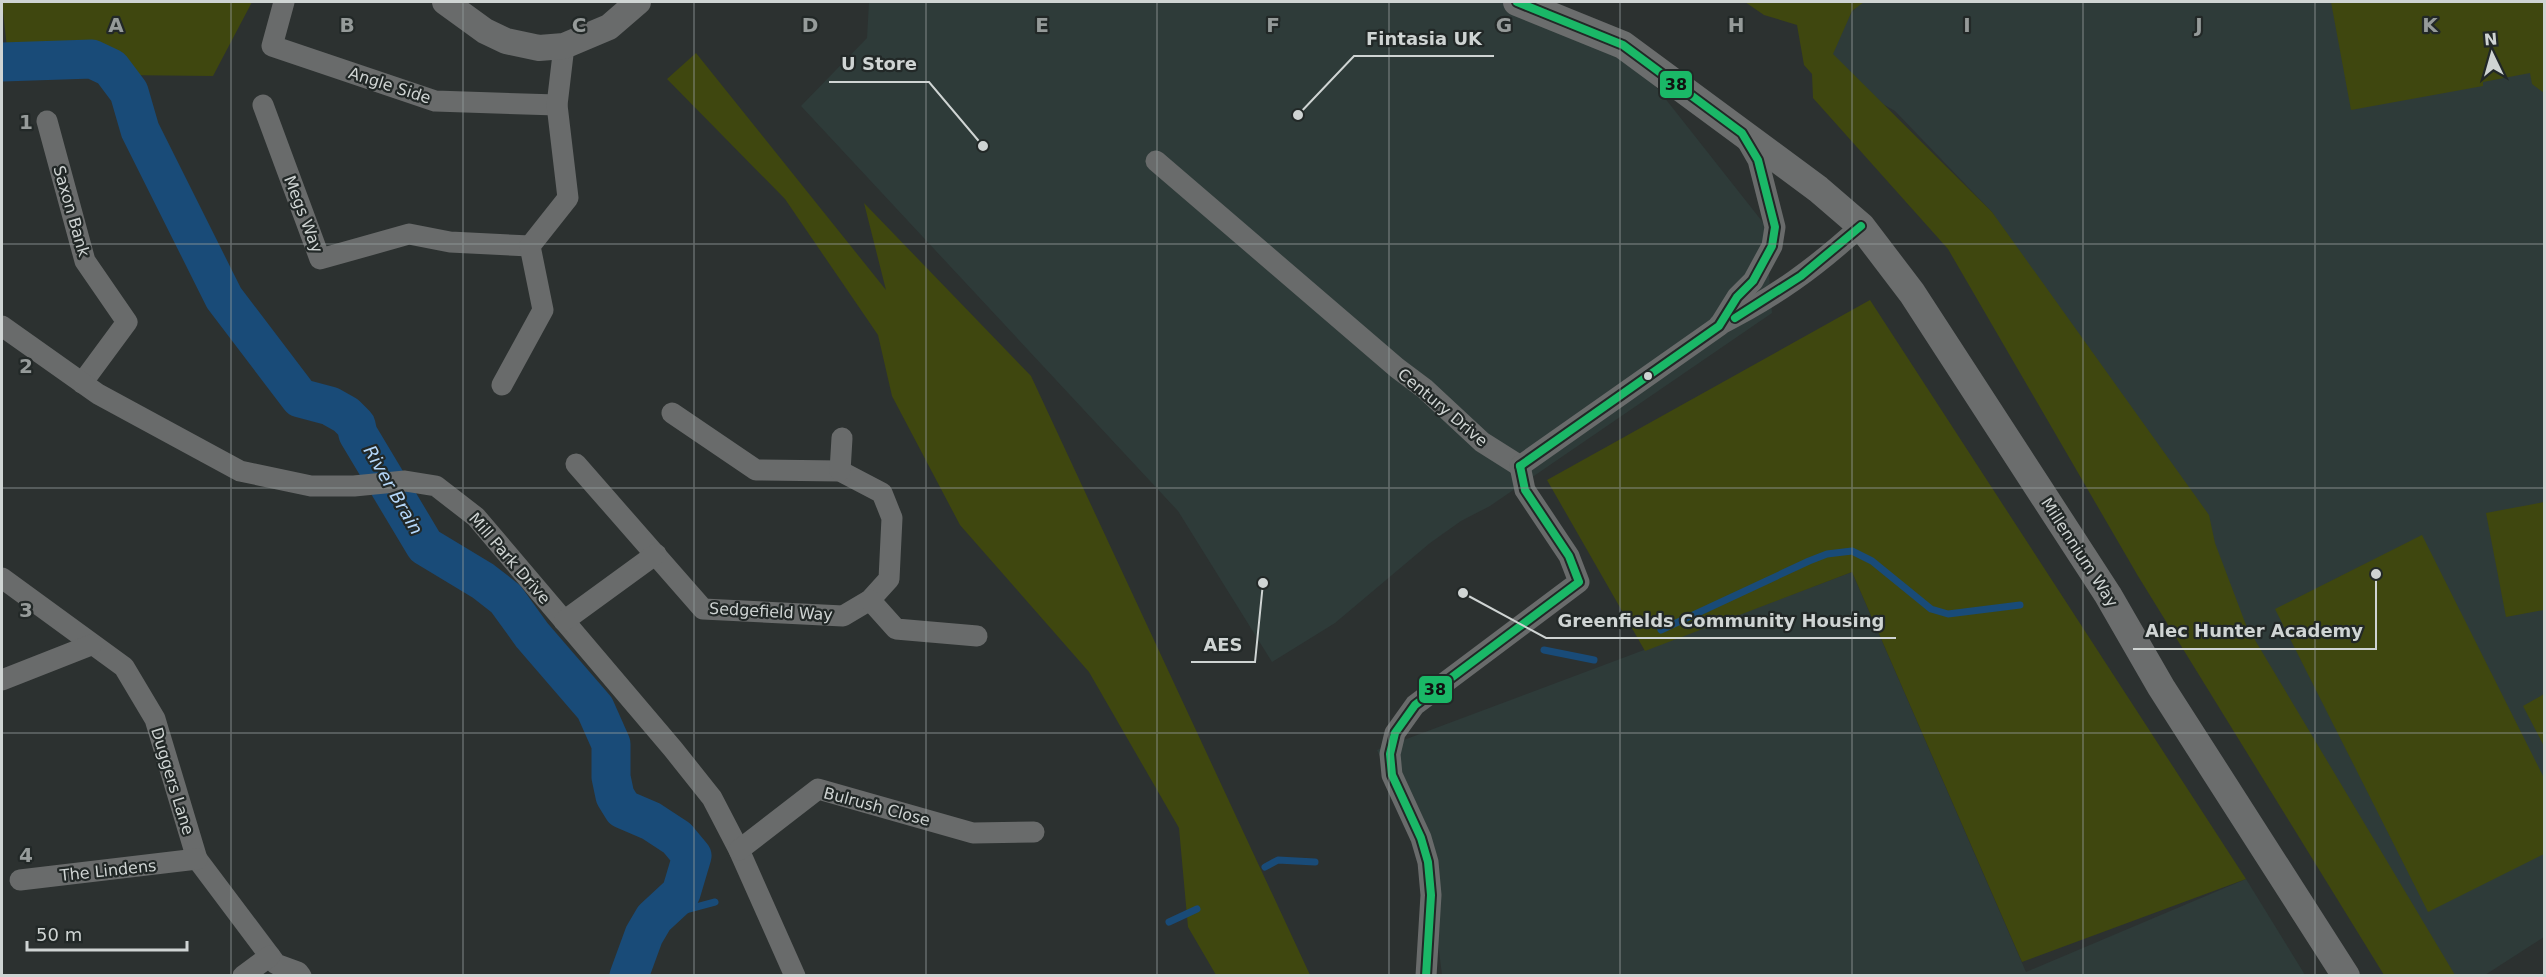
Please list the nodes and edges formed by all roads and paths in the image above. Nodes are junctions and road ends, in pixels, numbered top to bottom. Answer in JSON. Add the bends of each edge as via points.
{"nodes":[{"id":1,"x":284,"y":2,"type":"edge"},
{"id":2,"x":445,"y":2,"type":"edge"},
{"id":3,"x":638,"y":2,"type":"edge"},
{"id":4,"x":1517,"y":2,"type":"edge"},
{"id":5,"x":564,"y":46,"type":"junction"},
{"id":6,"x":263,"y":105,"type":"dead end"},
{"id":7,"x":557,"y":105,"type":"junction"},
{"id":8,"x":47,"y":121,"type":"dead end"},
{"id":9,"x":1742,"y":133,"type":"junction"},
{"id":10,"x":1156,"y":161,"type":"dead end"},
{"id":11,"x":1861,"y":226,"type":"junction"},
{"id":12,"x":530,"y":246,"type":"junction"},
{"id":13,"x":2,"y":326,"type":"edge"},
{"id":14,"x":1719,"y":326,"type":"junction"},
{"id":15,"x":82,"y":383,"type":"junction"},
{"id":16,"x":502,"y":385,"type":"dead end"},
{"id":17,"x":672,"y":413,"type":"dead end"},
{"id":18,"x":842,"y":438,"type":"dead end"},
{"id":19,"x":576,"y":464,"type":"dead end"},
{"id":20,"x":1520,"y":466,"type":"junction"},
{"id":21,"x":840,"y":471,"type":"junction"},
{"id":22,"x":656,"y":554,"type":"junction"},
{"id":23,"x":2,"y":578,"type":"edge"},
{"id":24,"x":870,"y":600,"type":"junction"},
{"id":25,"x":564,"y":621,"type":"junction"},
{"id":26,"x":977,"y":636,"type":"dead end"},
{"id":27,"x":91,"y":645,"type":"junction"},
{"id":28,"x":2,"y":680,"type":"edge"},
{"id":29,"x":1034,"y":832,"type":"dead end"},
{"id":30,"x":739,"y":850,"type":"junction"},
{"id":31,"x":197,"y":860,"type":"junction"},
{"id":32,"x":20,"y":880,"type":"dead end"},
{"id":33,"x":270,"y":956,"type":"junction"},
{"id":34,"x":243,"y":975,"type":"edge"},
{"id":35,"x":301,"y":975,"type":"edge"},
{"id":36,"x":795,"y":975,"type":"edge"},
{"id":37,"x":1426,"y":975,"type":"edge"},
{"id":38,"x":2346,"y":975,"type":"edge"}],
"edges":[{"from":1,"to":7,"type":"street","name":"Angle Side","via":[[272,46],[435,101]]},
{"from":2,"to":5,"type":"street","via":[[506,41],[539,48]]},
{"from":3,"to":5,"type":"street","via":[[609,27]]},
{"from":4,"to":9,"type":"main road","name":"Millennium Way","via":[[1623,45]]},
{"from":5,"to":7,"type":"street"},
{"from":6,"to":12,"type":"street","name":"Megs Way","via":[[320,259],[409,234],[450,242]]},
{"from":7,"to":12,"type":"street","via":[[568,198]]},
{"from":8,"to":15,"type":"street","name":"Saxon Bank","via":[[85,261],[127,322]]},
{"from":9,"to":11,"type":"main road","name":"Millennium Way"},
{"from":9,"to":14,"type":"street","via":[[1758,160],[1775,227],[1772,246],[1753,281],[1737,297]]},
{"from":10,"to":20,"type":"street","name":"Century Drive","via":[[1482,442]]},
{"from":11,"to":14,"type":"street","via":[[1816,266]]},
{"from":11,"to":38,"type":"main road","name":"Millennium Way","via":[[1912,293],[2102,585],[2161,687]]},
{"from":12,"to":16,"type":"street","via":[[543,310]]},
{"from":13,"to":15,"type":"street","name":"Mill Park Drive"},
{"from":14,"to":20,"type":"street"},
{"from":15,"to":25,"type":"street","name":"Mill Park Drive","via":[[240,471],[310,486],[405,481],[436,486],[477,517]]},
{"from":17,"to":21,"type":"street","name":"Sedgefield Way","via":[[756,470]]},
{"from":18,"to":21,"type":"street"},
{"from":19,"to":22,"type":"street","name":"Sedgefield Way"},
{"from":20,"to":37,"type":"street","via":[[1525,490],[1569,556],[1579,582],[1415,705],[1395,733],[1390,754],[1392,775],[1421,837],[1428,862],[1431,895]]},
{"from":21,"to":24,"type":"street","name":"Sedgefield Way","via":[[882,493],[892,518],[889,579]]},
{"from":22,"to":24,"type":"street","name":"Sedgefield Way","via":[[703,609],[843,616]]},
{"from":22,"to":25,"type":"street"},
{"from":23,"to":27,"type":"street","name":"Duggers Lane"},
{"from":24,"to":26,"type":"street","via":[[896,629]]},
{"from":25,"to":30,"type":"street","name":"Mill Park Drive","via":[[712,798]]},
{"from":27,"to":28,"type":"street"},
{"from":27,"to":31,"type":"street","name":"Duggers Lane","via":[[124,667],[155,719]]},
{"from":29,"to":30,"type":"street","name":"Bulrush Close","via":[[973,833],[818,789]]},
{"from":30,"to":36,"type":"street","name":"Mill Park Drive"},
{"from":31,"to":32,"type":"street","name":"The Lindens"},
{"from":31,"to":33,"type":"street","name":"Duggers Lane"},
{"from":33,"to":34,"type":"street"},
{"from":33,"to":35,"type":"street","name":"Duggers Lane","via":[[276,964]]}]}
